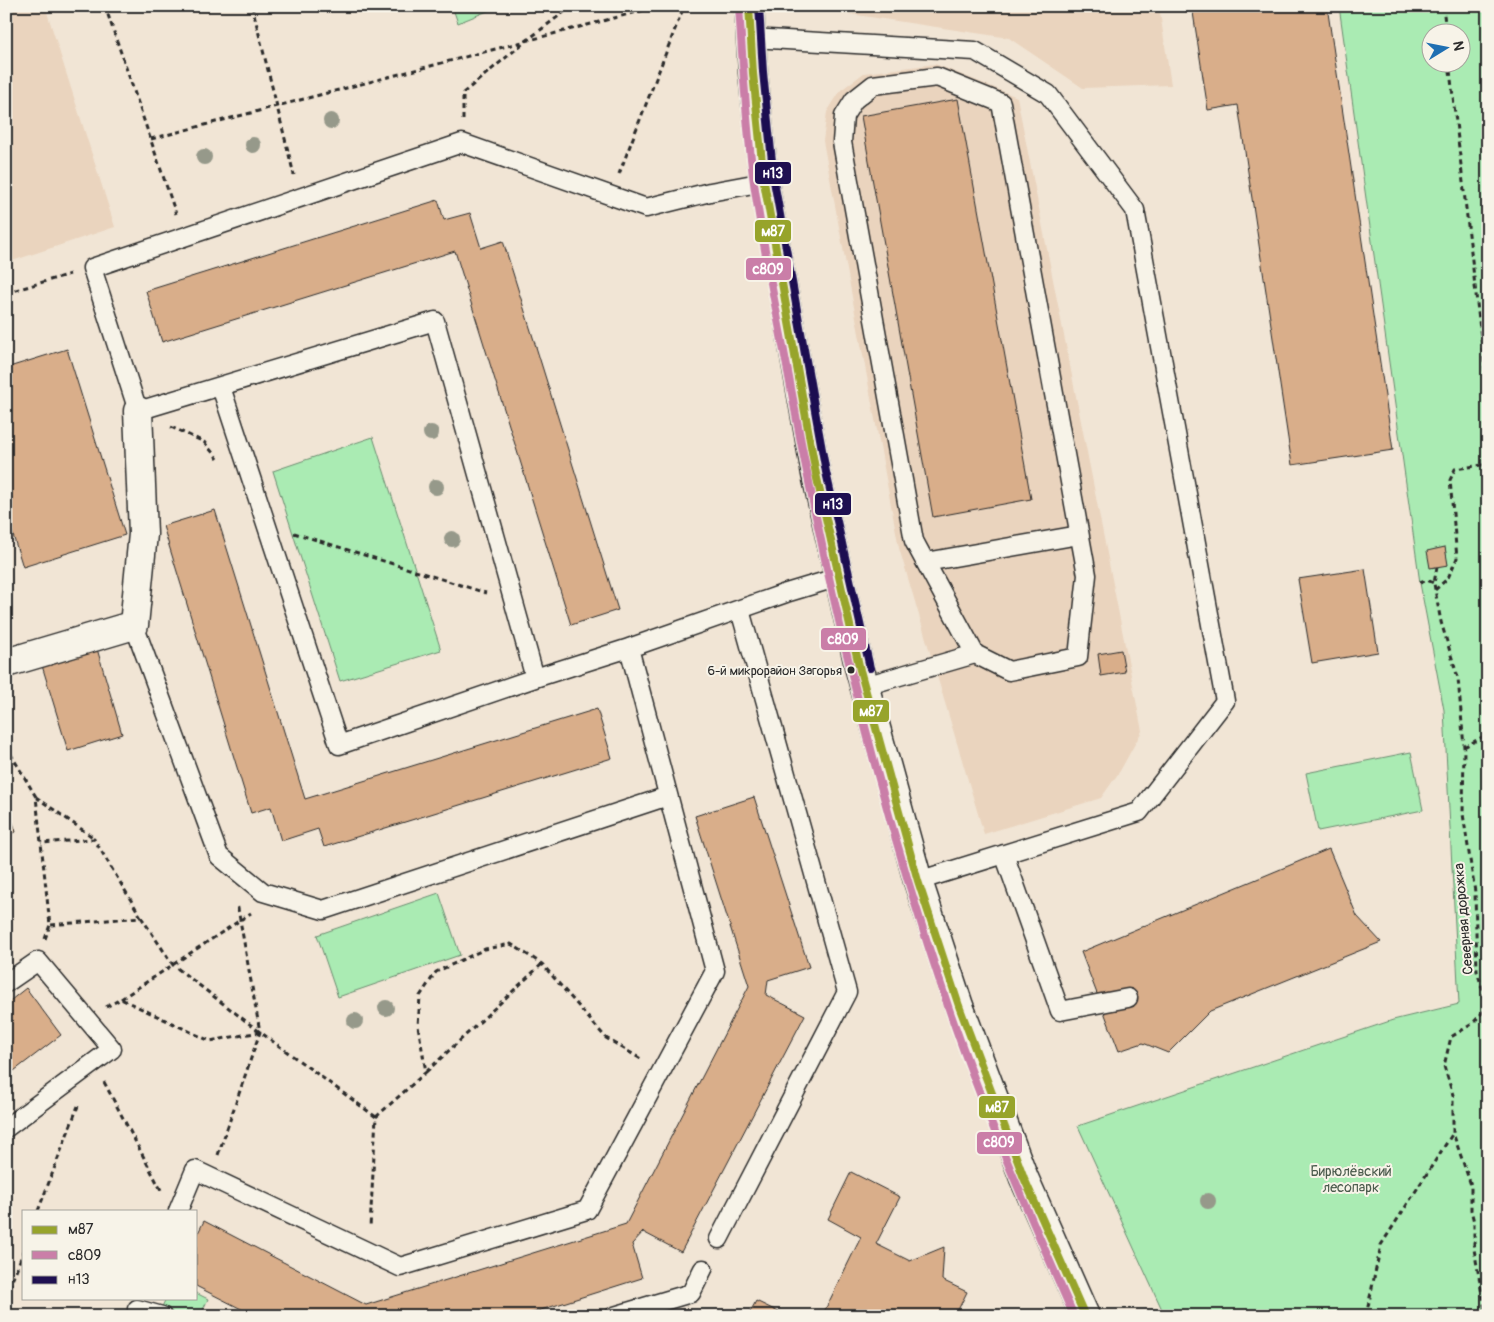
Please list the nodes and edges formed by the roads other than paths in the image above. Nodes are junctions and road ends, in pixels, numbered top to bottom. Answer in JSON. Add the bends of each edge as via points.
{"nodes":[{"id":1,"x":749,"y":6,"type":"edge"},
{"id":2,"x":751,"y":38,"type":"junction"},
{"id":3,"x":764,"y":182,"type":"junction"},
{"id":4,"x":221,"y":386,"type":"junction"},
{"id":5,"x":138,"y":412,"type":"junction"},
{"id":6,"x":1079,"y":534,"type":"junction"},
{"id":7,"x":926,"y":562,"type":"junction"},
{"id":8,"x":839,"y":577,"type":"junction"},
{"id":9,"x":740,"y":610,"type":"junction"},
{"id":10,"x":134,"y":625,"type":"junction"},
{"id":11,"x":629,"y":648,"type":"junction"},
{"id":12,"x":975,"y":654,"type":"junction"},
{"id":13,"x":6,"y":663,"type":"edge"},
{"id":14,"x":535,"y":678,"type":"junction"},
{"id":15,"x":865,"y":686,"type":"junction"},
{"id":16,"x":668,"y":796,"type":"junction"},
{"id":17,"x":1004,"y":854,"type":"junction"},
{"id":18,"x":918,"y":881,"type":"junction"},
{"id":19,"x":6,"y":983,"type":"edge"},
{"id":20,"x":1128,"y":998,"type":"dead end"},
{"id":21,"x":6,"y":1128,"type":"edge"},
{"id":22,"x":178,"y":1210,"type":"edge"},
{"id":23,"x":719,"y":1239,"type":"dead end"},
{"id":24,"x":703,"y":1269,"type":"dead end"},
{"id":25,"x":138,"y":1308,"type":"edge"},
{"id":26,"x":162,"y":1316,"type":"edge"},
{"id":27,"x":614,"y":1316,"type":"edge"},
{"id":28,"x":1085,"y":1316,"type":"edge"}],
"edges":[{"from":1,"to":2,"type":"street"},
{"from":2,"to":3,"type":"street"},
{"from":2,"to":17,"type":"lane","via":[[975,51],[1048,94],[1135,210],[1225,701],[1139,812]]},
{"from":3,"to":5,"type":"lane","via":[[646,208],[462,143],[92,268]]},
{"from":3,"to":8,"type":"street","via":[[816,474]]},
{"from":4,"to":5,"type":"lane"},
{"from":4,"to":14,"type":"lane","via":[[339,745]]},
{"from":4,"to":14,"type":"lane","via":[[435,321]]},
{"from":5,"to":10,"type":"street","via":[[143,534]]},
{"from":6,"to":7,"type":"lane"},
{"from":6,"to":7,"type":"lane","via":[[1001,103],[937,77],[873,85],[854,100],[844,116],[842,142],[914,540]]},
{"from":6,"to":12,"type":"lane","via":[[1087,575],[1078,657],[1009,671]]},
{"from":7,"to":12,"type":"lane"},
{"from":8,"to":9,"type":"lane"},
{"from":8,"to":15,"type":"street"},
{"from":9,"to":11,"type":"lane"},
{"from":9,"to":23,"type":"lane","via":[[847,992]]},
{"from":10,"to":13,"type":"street"},
{"from":10,"to":16,"type":"lane","via":[[219,856],[263,892],[323,910]]},
{"from":11,"to":14,"type":"lane"},
{"from":11,"to":16,"type":"lane"},
{"from":12,"to":15,"type":"lane"},
{"from":15,"to":18,"type":"street"},
{"from":16,"to":22,"type":"lane","via":[[715,971],[587,1210],[400,1266],[195,1170]]},
{"from":17,"to":18,"type":"lane"},
{"from":17,"to":20,"type":"lane","via":[[1060,1012]]},
{"from":18,"to":28,"type":"street","via":[[959,1006],[1024,1178]]},
{"from":19,"to":21,"type":"lane","via":[[38,961],[112,1049]]},
{"from":24,"to":27,"type":"lane","via":[[691,1292]]},
{"from":25,"to":26,"type":"lane"}]}
